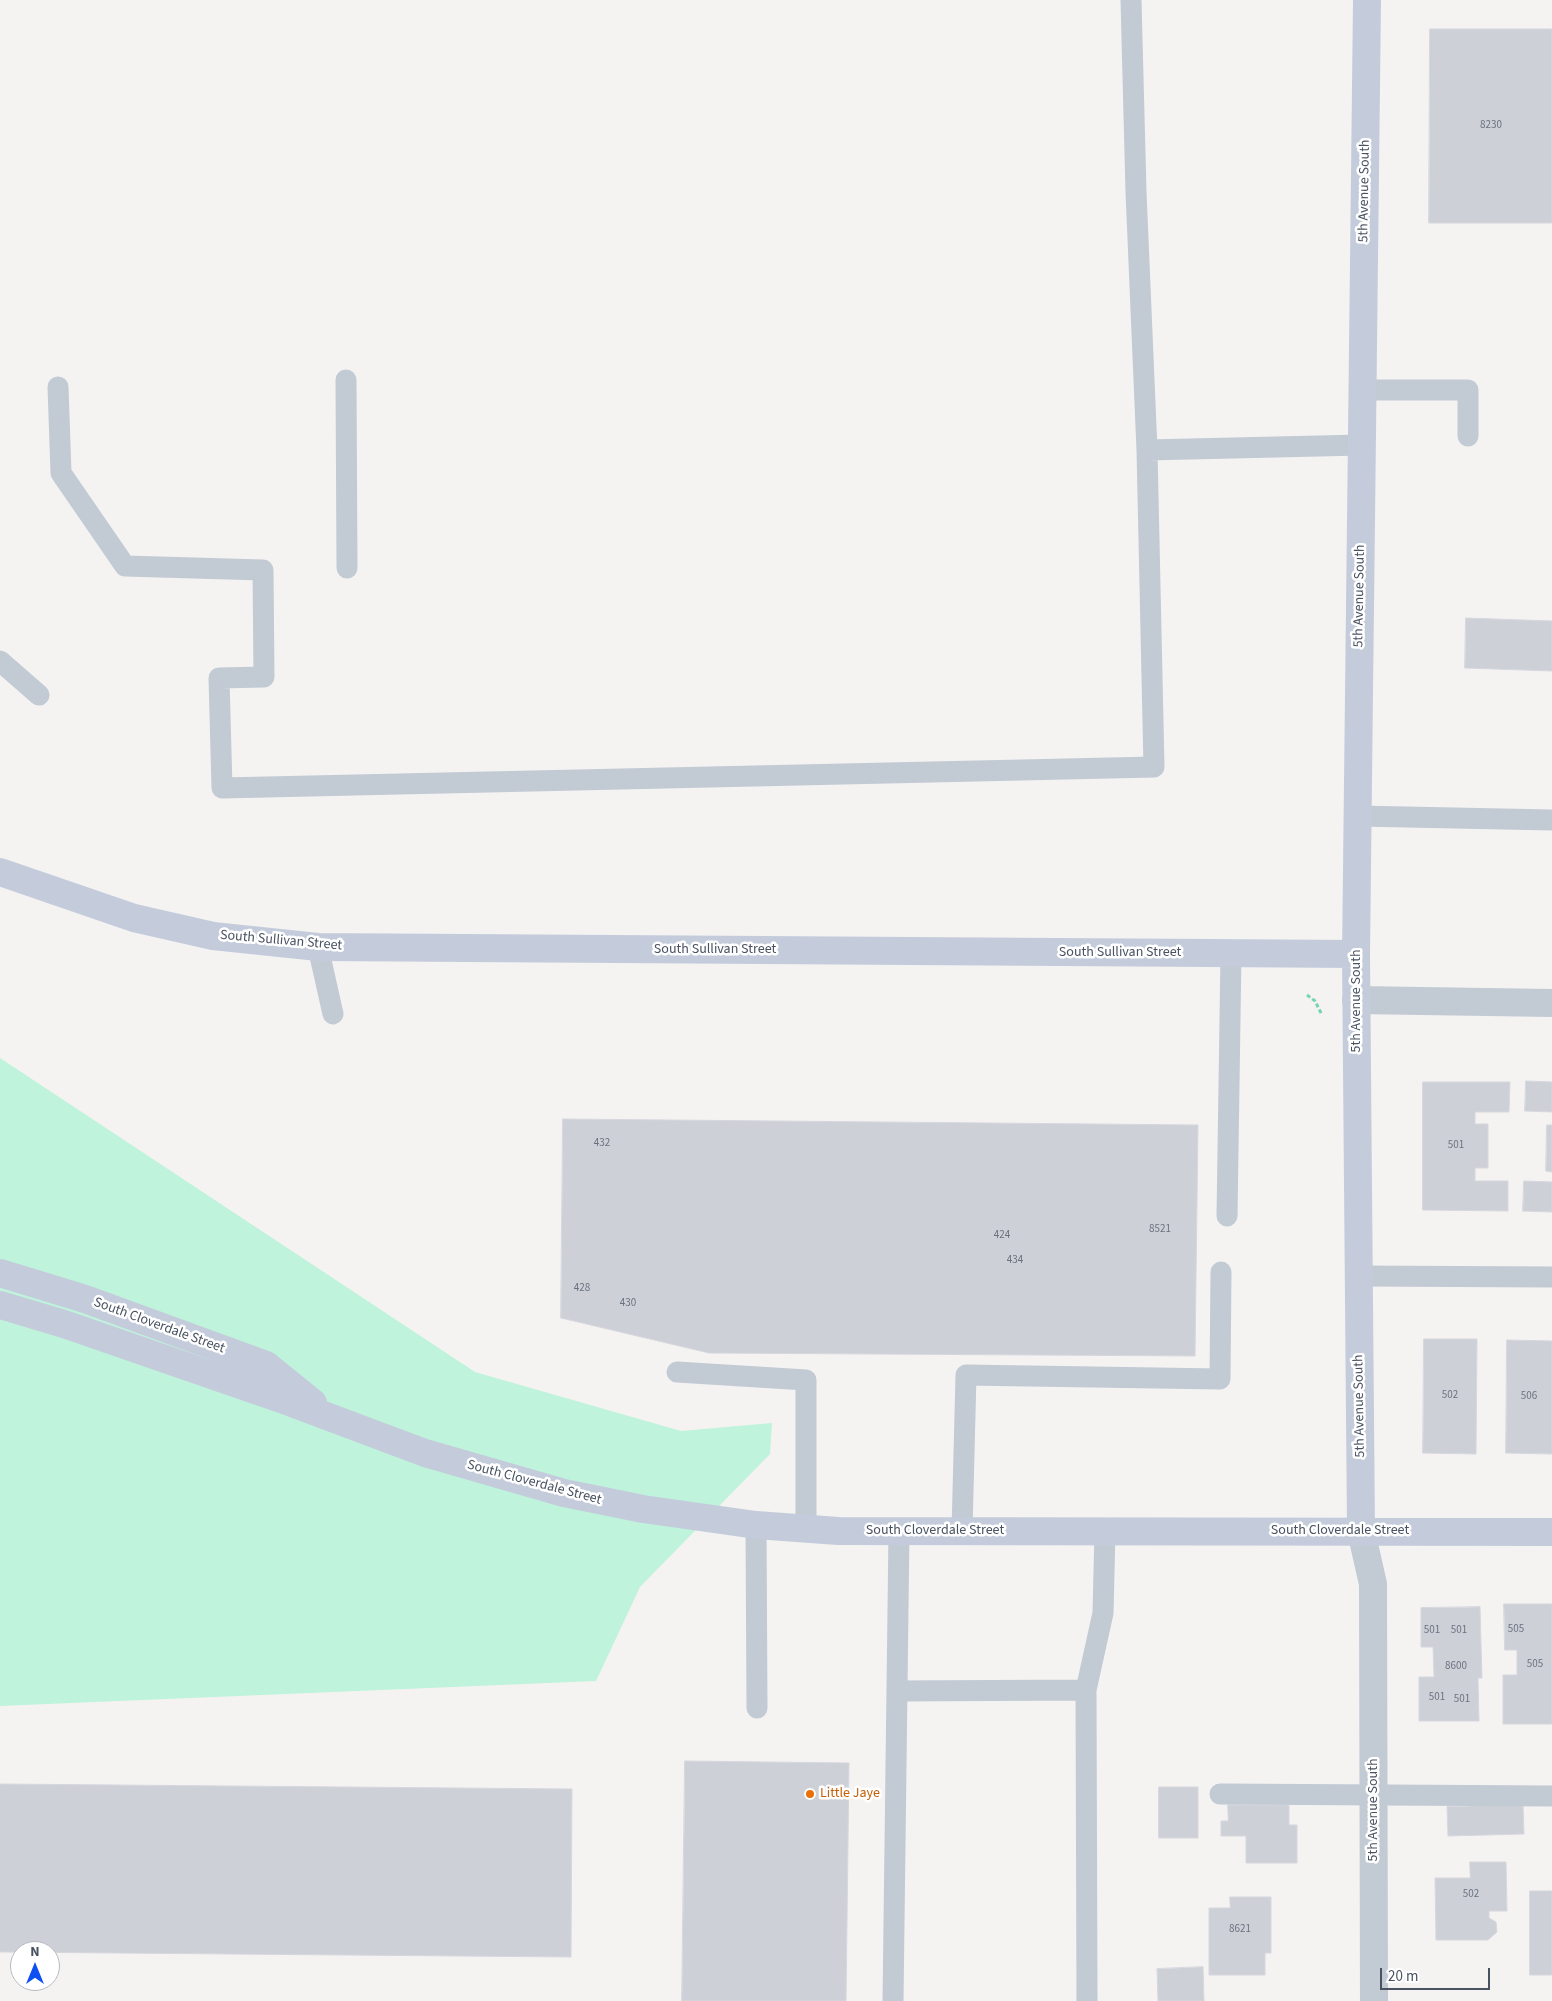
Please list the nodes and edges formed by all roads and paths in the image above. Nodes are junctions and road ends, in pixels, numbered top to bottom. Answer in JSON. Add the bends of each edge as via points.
{"nodes":[{"id":1,"x":1131,"y":0,"type":"edge"},
{"id":2,"x":1367,"y":0,"type":"edge"},
{"id":3,"x":346,"y":380,"type":"dead end"},
{"id":4,"x":58,"y":387,"type":"dead end"},
{"id":5,"x":1362,"y":390,"type":"junction"},
{"id":6,"x":1468,"y":436,"type":"dead end"},
{"id":7,"x":1362,"y":445,"type":"junction"},
{"id":8,"x":1147,"y":450,"type":"junction"},
{"id":9,"x":347,"y":568,"type":"dead end"},
{"id":10,"x":0,"y":661,"type":"edge"},
{"id":11,"x":39,"y":695,"type":"dead end"},
{"id":12,"x":1357,"y":816,"type":"junction"},
{"id":13,"x":1552,"y":820,"type":"edge"},
{"id":14,"x":0,"y":872,"type":"edge"},
{"id":15,"x":318,"y":947,"type":"junction"},
{"id":16,"x":1231,"y":953,"type":"junction"},
{"id":17,"x":1356,"y":954,"type":"junction"},
{"id":18,"x":1307,"y":994,"type":"dead end"},
{"id":19,"x":1356,"y":1000,"type":"junction"},
{"id":20,"x":1552,"y":1003,"type":"edge"},
{"id":21,"x":333,"y":1014,"type":"dead end"},
{"id":22,"x":1322,"y":1020,"type":"dead end"},
{"id":23,"x":1227,"y":1216,"type":"dead end"},
{"id":24,"x":0,"y":1272,"type":"edge"},
{"id":25,"x":1221,"y":1272,"type":"dead end"},
{"id":26,"x":1359,"y":1276,"type":"junction"},
{"id":27,"x":1552,"y":1277,"type":"edge"},
{"id":28,"x":0,"y":1305,"type":"edge"},
{"id":29,"x":678,"y":1372,"type":"dead end"},
{"id":30,"x":332,"y":1418,"type":"junction"},
{"id":31,"x":756,"y":1525,"type":"junction"},
{"id":32,"x":806,"y":1529,"type":"junction"},
{"id":33,"x":899,"y":1531,"type":"junction"},
{"id":34,"x":962,"y":1531,"type":"junction"},
{"id":35,"x":1105,"y":1531,"type":"junction"},
{"id":36,"x":1361,"y":1531,"type":"junction"},
{"id":37,"x":1552,"y":1532,"type":"edge"},
{"id":38,"x":1086,"y":1690,"type":"junction"},
{"id":39,"x":898,"y":1691,"type":"junction"},
{"id":40,"x":757,"y":1708,"type":"dead end"},
{"id":41,"x":1220,"y":1794,"type":"dead end"},
{"id":42,"x":1374,"y":1795,"type":"junction"},
{"id":43,"x":1552,"y":1796,"type":"edge"},
{"id":44,"x":893,"y":2001,"type":"edge"},
{"id":45,"x":1087,"y":2001,"type":"edge"},
{"id":46,"x":1374,"y":2001,"type":"edge"}],
"edges":[{"from":1,"to":8,"type":"lane"},
{"from":2,"to":5,"type":"street","name":"5th Avenue South"},
{"from":3,"to":9,"type":"lane"},
{"from":4,"to":8,"type":"lane","via":[[61,473],[125,566],[263,570],[264,677],[219,678],[222,788],[1154,767]]},
{"from":5,"to":6,"type":"lane","via":[[1468,390]]},
{"from":5,"to":7,"type":"street","name":"5th Avenue South"},
{"from":7,"to":8,"type":"lane"},
{"from":7,"to":12,"type":"street","name":"5th Avenue South"},
{"from":10,"to":11,"type":"lane"},
{"from":12,"to":13,"type":"lane"},
{"from":12,"to":17,"type":"street","name":"5th Avenue South"},
{"from":14,"to":15,"type":"street","name":"South Sullivan Street","via":[[134,918],[213,936]]},
{"from":15,"to":16,"type":"street","name":"South Sullivan Street"},
{"from":15,"to":21,"type":"lane"},
{"from":16,"to":17,"type":"street","name":"South Sullivan Street"},
{"from":16,"to":23,"type":"lane"},
{"from":17,"to":19,"type":"street","name":"5th Avenue South"},
{"from":18,"to":22,"type":"path","via":[[1315,1001]]},
{"from":19,"to":20,"type":"street"},
{"from":19,"to":26,"type":"street","name":"5th Avenue South"},
{"from":24,"to":30,"type":"street","name":"South Cloverdale Street","via":[[85,1299],[266,1365]]},
{"from":25,"to":34,"type":"lane","via":[[1220,1379],[966,1375]]},
{"from":26,"to":27,"type":"lane"},
{"from":26,"to":36,"type":"street","name":"5th Avenue South"},
{"from":28,"to":30,"type":"street","name":"South Cloverdale Street","via":[[64,1324]]},
{"from":29,"to":32,"type":"lane","via":[[806,1380]]},
{"from":30,"to":31,"type":"street","name":"South Cloverdale Street","via":[[424,1453],[564,1493],[643,1509]]},
{"from":31,"to":32,"type":"street","name":"South Cloverdale Street"},
{"from":31,"to":40,"type":"lane"},
{"from":32,"to":33,"type":"street","name":"South Cloverdale Street"},
{"from":33,"to":34,"type":"street","name":"South Cloverdale Street"},
{"from":33,"to":39,"type":"lane"},
{"from":34,"to":35,"type":"street","name":"South Cloverdale Street"},
{"from":35,"to":36,"type":"street","name":"South Cloverdale Street"},
{"from":35,"to":38,"type":"lane","via":[[1104,1613]]},
{"from":36,"to":37,"type":"street","name":"South Cloverdale Street"},
{"from":36,"to":42,"type":"street","name":"5th Avenue South","via":[[1373,1584]]},
{"from":38,"to":39,"type":"lane"},
{"from":38,"to":45,"type":"lane"},
{"from":39,"to":44,"type":"lane"},
{"from":41,"to":42,"type":"lane"},
{"from":42,"to":43,"type":"lane"},
{"from":42,"to":46,"type":"street","name":"5th Avenue South"}]}
